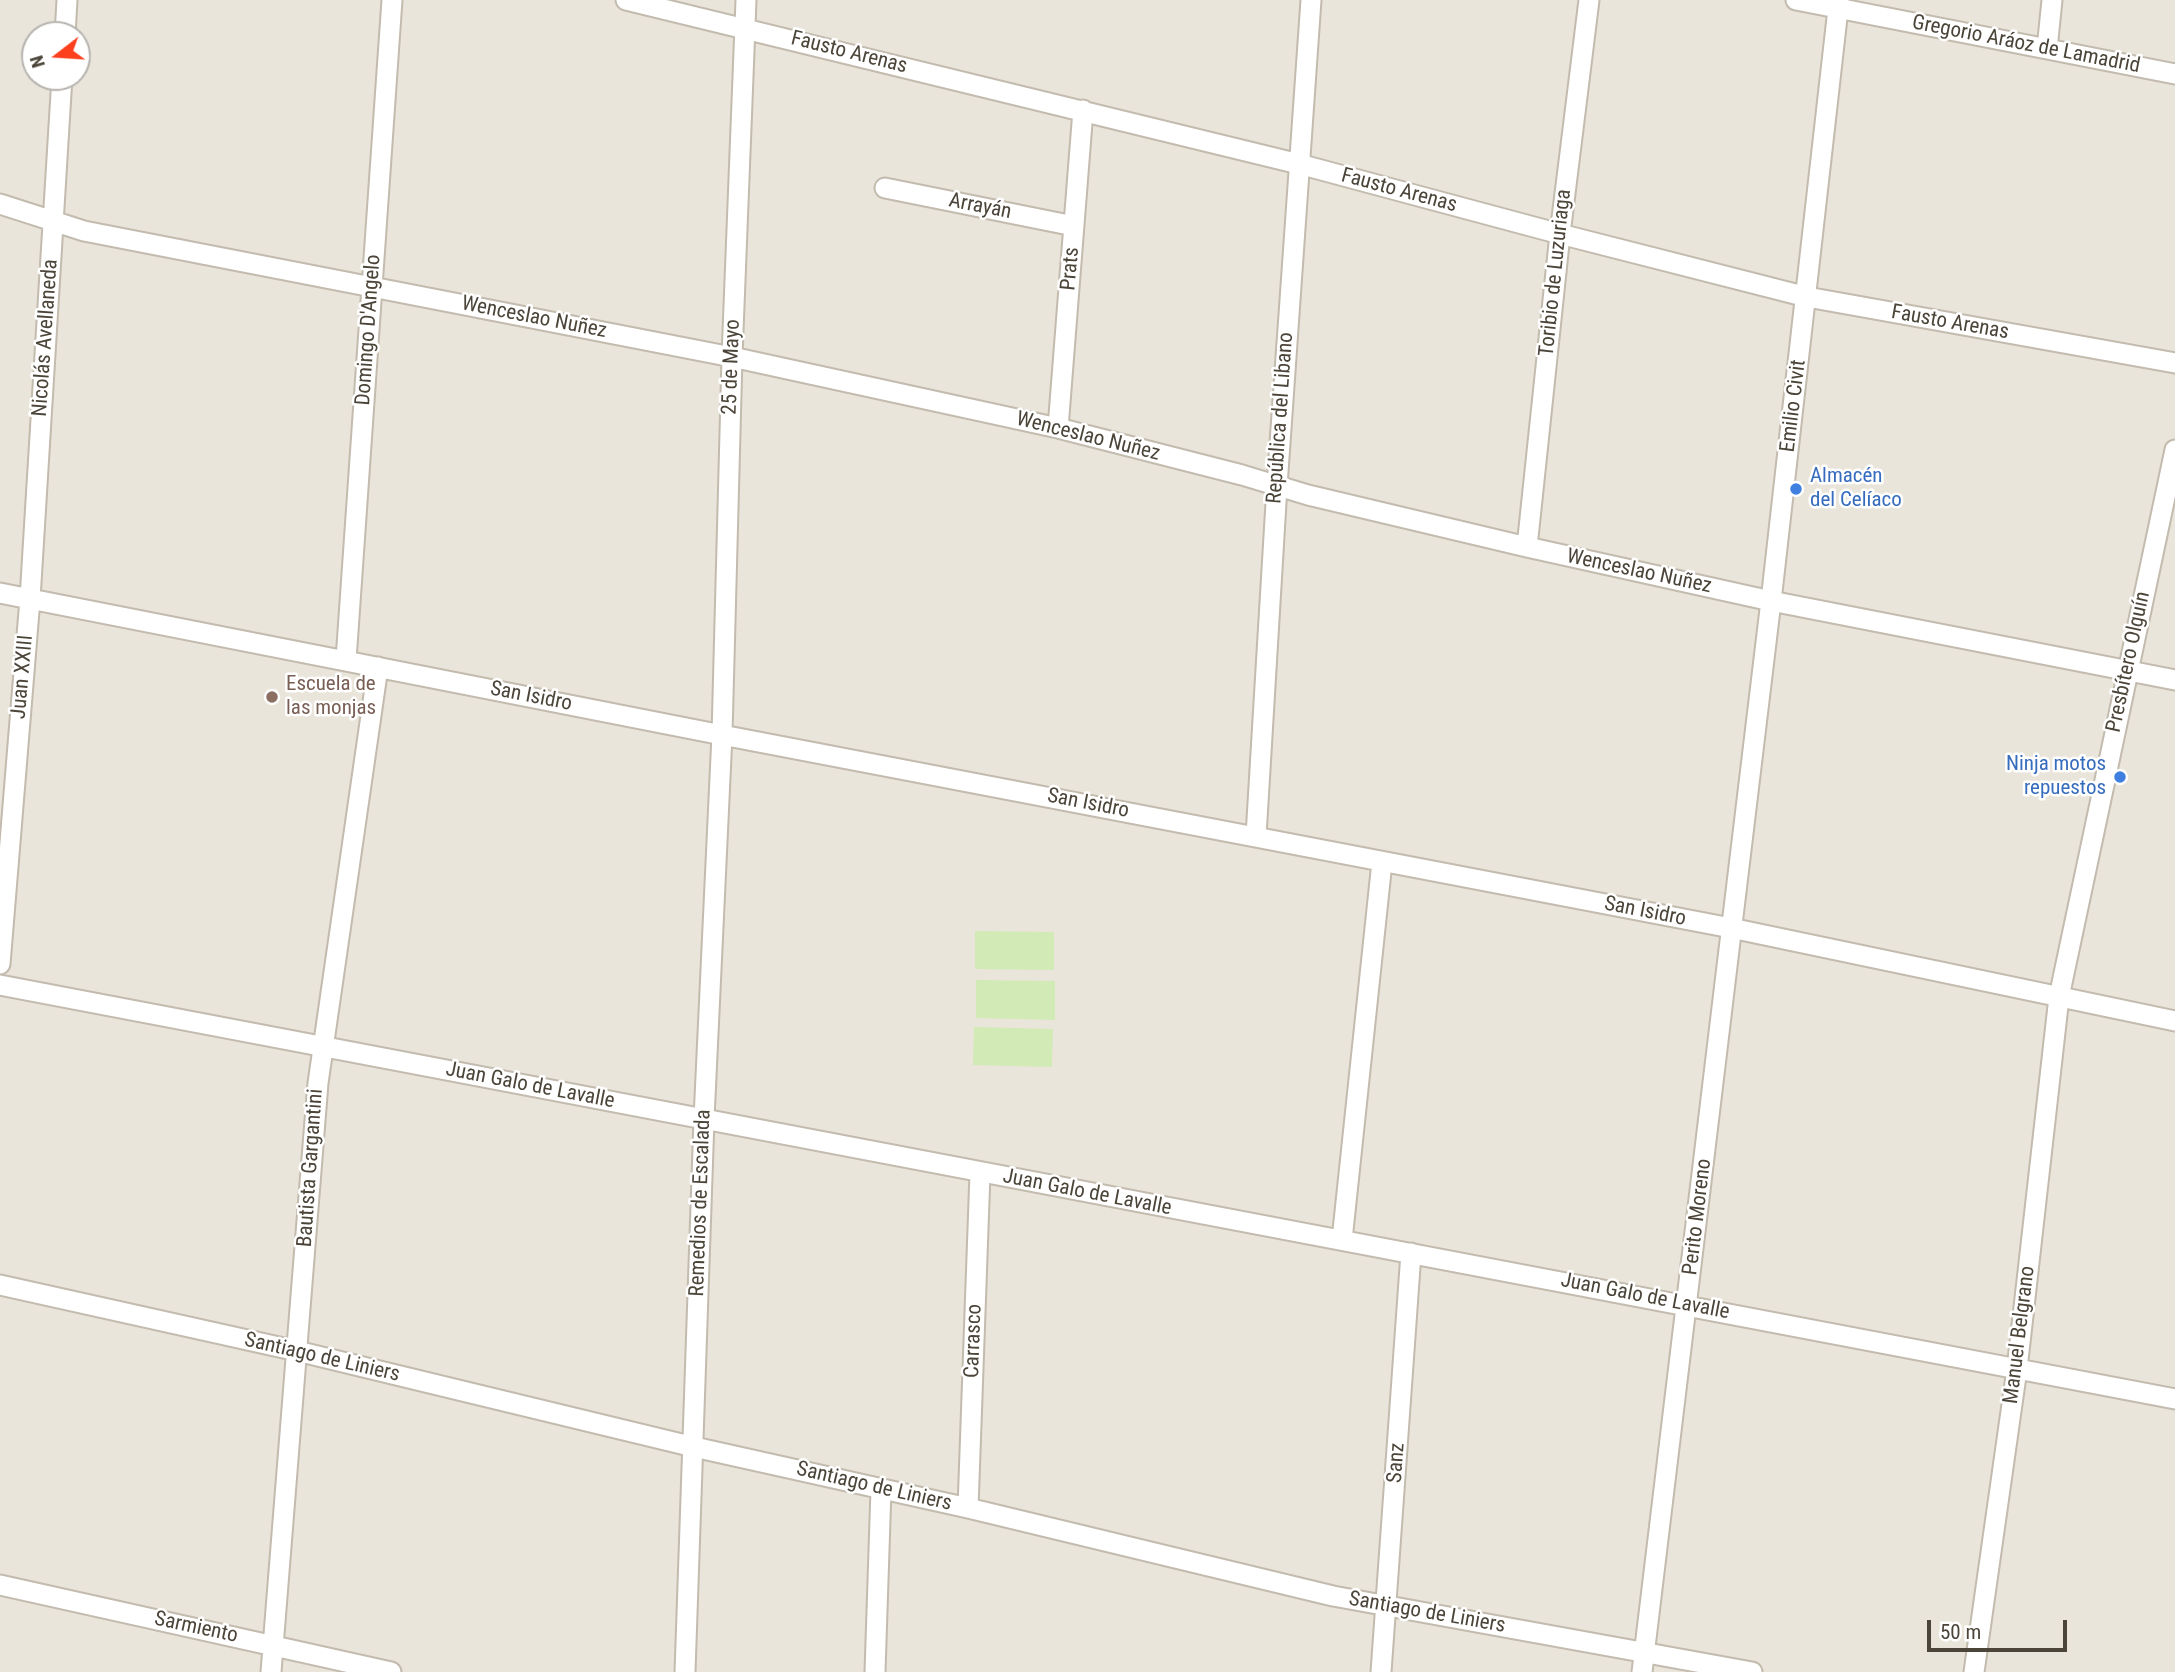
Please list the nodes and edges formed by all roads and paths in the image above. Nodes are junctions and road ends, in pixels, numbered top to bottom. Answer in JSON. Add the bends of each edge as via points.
{"nodes":[{"id":1,"x":67,"y":0,"type":"edge"},
{"id":2,"x":392,"y":0,"type":"edge"},
{"id":3,"x":626,"y":0,"type":"edge"},
{"id":4,"x":746,"y":0,"type":"edge"},
{"id":5,"x":1311,"y":0,"type":"edge"},
{"id":6,"x":1589,"y":0,"type":"edge"},
{"id":7,"x":1796,"y":0,"type":"edge"},
{"id":8,"x":2052,"y":0,"type":"edge"},
{"id":9,"x":1838,"y":4,"type":"edge"},
{"id":10,"x":66,"y":21,"type":"edge"},
{"id":11,"x":745,"y":27,"type":"junction"},
{"id":12,"x":2047,"y":49,"type":"junction"},
{"id":13,"x":2175,"y":74,"type":"edge"},
{"id":14,"x":61,"y":91,"type":"edge"},
{"id":15,"x":1083,"y":110,"type":"junction"},
{"id":16,"x":1299,"y":164,"type":"junction"},
{"id":17,"x":885,"y":188,"type":"dead end"},
{"id":18,"x":0,"y":204,"type":"edge"},
{"id":19,"x":53,"y":221,"type":"junction"},
{"id":20,"x":1074,"y":226,"type":"junction"},
{"id":21,"x":1560,"y":234,"type":"junction"},
{"id":22,"x":372,"y":286,"type":"junction"},
{"id":23,"x":1807,"y":297,"type":"junction"},
{"id":24,"x":732,"y":357,"type":"junction"},
{"id":25,"x":2175,"y":363,"type":"edge"},
{"id":26,"x":1058,"y":428,"type":"junction"},
{"id":27,"x":2175,"y":450,"type":"edge"},
{"id":28,"x":1277,"y":486,"type":"junction"},
{"id":29,"x":1527,"y":547,"type":"junction"},
{"id":30,"x":0,"y":593,"type":"edge"},
{"id":31,"x":30,"y":599,"type":"junction"},
{"id":32,"x":1771,"y":601,"type":"junction"},
{"id":33,"x":346,"y":660,"type":"junction"},
{"id":34,"x":377,"y":667,"type":"junction"},
{"id":35,"x":2127,"y":670,"type":"junction"},
{"id":36,"x":2175,"y":680,"type":"edge"},
{"id":37,"x":722,"y":735,"type":"junction"},
{"id":38,"x":1256,"y":836,"type":"junction"},
{"id":39,"x":1382,"y":862,"type":"junction"},
{"id":40,"x":1731,"y":928,"type":"junction"},
{"id":41,"x":0,"y":964,"type":"edge"},
{"id":42,"x":0,"y":985,"type":"edge"},
{"id":43,"x":2059,"y":997,"type":"junction"},
{"id":44,"x":2175,"y":1021,"type":"edge"},
{"id":45,"x":323,"y":1048,"type":"junction"},
{"id":46,"x":704,"y":1119,"type":"junction"},
{"id":47,"x":980,"y":1173,"type":"junction"},
{"id":48,"x":1342,"y":1240,"type":"junction"},
{"id":49,"x":1411,"y":1253,"type":"junction"},
{"id":50,"x":0,"y":1285,"type":"edge"},
{"id":51,"x":1688,"y":1305,"type":"junction"},
{"id":52,"x":297,"y":1351,"type":"junction"},
{"id":53,"x":2017,"y":1369,"type":"junction"},
{"id":54,"x":2175,"y":1399,"type":"edge"},
{"id":55,"x":694,"y":1447,"type":"junction"},
{"id":56,"x":880,"y":1489,"type":"junction"},
{"id":57,"x":968,"y":1508,"type":"junction"},
{"id":58,"x":0,"y":1585,"type":"edge"},
{"id":59,"x":1387,"y":1606,"type":"junction"},
{"id":60,"x":273,"y":1645,"type":"junction"},
{"id":61,"x":1643,"y":1662,"type":"edge"},
{"id":62,"x":271,"y":1672,"type":"edge"},
{"id":63,"x":391,"y":1672,"type":"edge"},
{"id":64,"x":685,"y":1672,"type":"edge"},
{"id":65,"x":875,"y":1672,"type":"edge"},
{"id":66,"x":1381,"y":1672,"type":"edge"},
{"id":67,"x":1752,"y":1672,"type":"edge"},
{"id":68,"x":1974,"y":1672,"type":"edge"}],
"edges":[{"from":1,"to":10,"type":"street"},
{"from":2,"to":22,"type":"street","name":"Domingo D'Angelo"},
{"from":3,"to":11,"type":"street","name":"Fausto Arenas"},
{"from":4,"to":11,"type":"street","name":"25 de Mayo"},
{"from":5,"to":16,"type":"street","name":"República del Libano"},
{"from":6,"to":21,"type":"street","name":"Toribio de Luzuriaga"},
{"from":7,"to":9,"type":"street","name":"Gregorio Aráoz de Lamadrid"},
{"from":8,"to":12,"type":"street"},
{"from":9,"to":12,"type":"street","name":"Gregorio Aráoz de Lamadrid"},
{"from":9,"to":23,"type":"street","name":"Emilio Civit"},
{"from":11,"to":15,"type":"street","name":"Fausto Arenas"},
{"from":11,"to":24,"type":"street","name":"25 de Mayo"},
{"from":12,"to":13,"type":"street","name":"Gregorio Aráoz de Lamadrid"},
{"from":14,"to":19,"type":"street","name":"Nicolás Avellaneda"},
{"from":15,"to":16,"type":"street","name":"Fausto Arenas"},
{"from":15,"to":20,"type":"street","name":"Prats"},
{"from":16,"to":21,"type":"street","name":"Fausto Arenas"},
{"from":16,"to":28,"type":"street","name":"República del Libano"},
{"from":17,"to":20,"type":"street","name":"Arrayán"},
{"from":18,"to":19,"type":"street","name":"Wenceslao Nuñez"},
{"from":19,"to":22,"type":"street","name":"Wenceslao Nuñez","via":[[84,231]]},
{"from":19,"to":31,"type":"street","name":"Nicolás Avellaneda"},
{"from":20,"to":26,"type":"street","name":"Prats"},
{"from":21,"to":23,"type":"street","name":"Fausto Arenas"},
{"from":21,"to":29,"type":"street","name":"Toribio de Luzuriaga"},
{"from":22,"to":24,"type":"street","name":"Wenceslao Nuñez"},
{"from":22,"to":33,"type":"street","name":"Domingo D'Angelo"},
{"from":23,"to":25,"type":"street","name":"Fausto Arenas"},
{"from":23,"to":32,"type":"street","name":"Emilio Civit"},
{"from":24,"to":26,"type":"street","name":"Wenceslao Nuñez"},
{"from":24,"to":37,"type":"street","name":"25 de Mayo"},
{"from":26,"to":28,"type":"street","name":"Wenceslao Nuñez"},
{"from":27,"to":35,"type":"street","name":"Presbítero Olguín"},
{"from":28,"to":29,"type":"street","name":"Wenceslao Nuñez"},
{"from":28,"to":38,"type":"street","name":"República del Libano"},
{"from":29,"to":32,"type":"street","name":"Wenceslao Nuñez"},
{"from":30,"to":31,"type":"street","name":"San Isidro"},
{"from":31,"to":33,"type":"street","name":"San Isidro"},
{"from":31,"to":41,"type":"street","name":"Juan XXIII"},
{"from":32,"to":35,"type":"street","name":"Wenceslao Nuñez"},
{"from":32,"to":40,"type":"street","name":"Emilio Civit"},
{"from":33,"to":34,"type":"street","name":"San Isidro"},
{"from":34,"to":37,"type":"street","name":"San Isidro"},
{"from":34,"to":45,"type":"street","name":"Bautista Gargantini"},
{"from":35,"to":36,"type":"street","name":"Wenceslao Nuñez"},
{"from":35,"to":43,"type":"street","name":"Presbítero Olguín"},
{"from":37,"to":38,"type":"street","name":"San Isidro"},
{"from":37,"to":46,"type":"street","name":"Remedios de Escalada"},
{"from":38,"to":39,"type":"street","name":"San Isidro"},
{"from":39,"to":40,"type":"street","name":"San Isidro"},
{"from":39,"to":48,"type":"street"},
{"from":40,"to":43,"type":"street","name":"San Isidro"},
{"from":40,"to":51,"type":"street","name":"Perito Moreno"},
{"from":42,"to":45,"type":"street","name":"Juan Galo de Lavalle"},
{"from":43,"to":44,"type":"street","name":"San Isidro"},
{"from":43,"to":53,"type":"street","name":"Manuel Belgrano"},
{"from":45,"to":46,"type":"street","name":"Juan Galo de Lavalle"},
{"from":45,"to":52,"type":"street","name":"Bautista Gargantini"},
{"from":46,"to":47,"type":"street","name":"Juan Galo de Lavalle"},
{"from":46,"to":55,"type":"street","name":"Remedios de Escalada"},
{"from":47,"to":48,"type":"street","name":"Juan Galo de Lavalle"},
{"from":47,"to":57,"type":"street","name":"Carrasco"},
{"from":48,"to":49,"type":"street","name":"Juan Galo de Lavalle"},
{"from":49,"to":51,"type":"street","name":"Juan Galo de Lavalle"},
{"from":49,"to":59,"type":"street","name":"Sanz"},
{"from":50,"to":52,"type":"street","name":"Santiago de Liniers"},
{"from":51,"to":53,"type":"street","name":"Juan Galo de Lavalle"},
{"from":51,"to":61,"type":"street","name":"Perito Moreno"},
{"from":52,"to":55,"type":"street","name":"Santiago de Liniers"},
{"from":52,"to":60,"type":"street","name":"Bautista Gargantini"},
{"from":53,"to":54,"type":"street","name":"Juan Galo de Lavalle"},
{"from":53,"to":68,"type":"street","name":"Manuel Belgrano"},
{"from":55,"to":56,"type":"street","name":"Santiago de Liniers"},
{"from":55,"to":64,"type":"street","name":"Remedios de Escalada"},
{"from":56,"to":57,"type":"street","name":"Santiago de Liniers"},
{"from":56,"to":65,"type":"street"},
{"from":57,"to":59,"type":"street","name":"Santiago de Liniers"},
{"from":58,"to":60,"type":"street","name":"Sarmiento"},
{"from":59,"to":61,"type":"street","name":"Santiago de Liniers"},
{"from":59,"to":66,"type":"street","name":"Sanz"},
{"from":60,"to":62,"type":"street","name":"Bautista Gargantini"},
{"from":60,"to":63,"type":"street","name":"Sarmiento"},
{"from":61,"to":67,"type":"street","name":"Santiago de Liniers"}]}
